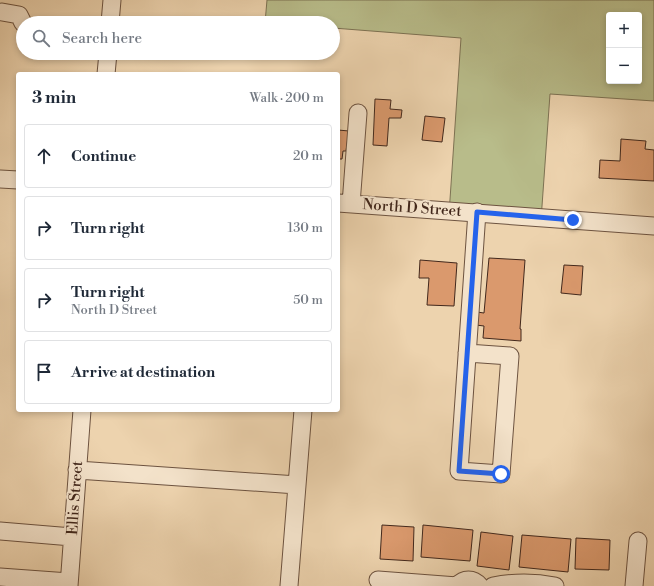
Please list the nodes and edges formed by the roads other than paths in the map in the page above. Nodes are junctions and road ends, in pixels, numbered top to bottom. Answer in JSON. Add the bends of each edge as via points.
{"nodes":[{"id":1,"x":112,"y":0,"type":"edge"},
{"id":2,"x":2,"y":12,"type":"dead end"},
{"id":3,"x":20,"y":16,"type":"edge"},
{"id":4,"x":111,"y":16,"type":"edge"},
{"id":5,"x":107,"y":60,"type":"edge"},
{"id":6,"x":106,"y":72,"type":"edge"},
{"id":7,"x":358,"y":113,"type":"dead end"},
{"id":8,"x":0,"y":179,"type":"edge"},
{"id":9,"x":16,"y":180,"type":"edge"},
{"id":10,"x":344,"y":203,"type":"edge"},
{"id":11,"x":477,"y":212,"type":"junction"},
{"id":12,"x":654,"y":226,"type":"edge"},
{"id":13,"x":467,"y":353,"type":"junction"},
{"id":14,"x":82,"y":412,"type":"edge"},
{"id":15,"x":302,"y":412,"type":"edge"},
{"id":16,"x":77,"y":470,"type":"junction"},
{"id":17,"x":297,"y":485,"type":"junction"},
{"id":18,"x":0,"y":531,"type":"edge"},
{"id":19,"x":72,"y":537,"type":"junction"},
{"id":20,"x":638,"y":542,"type":"dead end"},
{"id":21,"x":0,"y":577,"type":"edge"},
{"id":22,"x":378,"y":580,"type":"dead end"},
{"id":23,"x":69,"y":584,"type":"edge"},
{"id":24,"x":289,"y":586,"type":"edge"},
{"id":25,"x":457,"y":586,"type":"edge"},
{"id":26,"x":480,"y":586,"type":"edge"},
{"id":27,"x":493,"y":586,"type":"edge"},
{"id":28,"x":555,"y":586,"type":"edge"},
{"id":29,"x":634,"y":586,"type":"edge"}],
"edges":[{"from":1,"to":4,"type":"street"},
{"from":2,"to":3,"type":"street"},
{"from":5,"to":6,"type":"street"},
{"from":7,"to":10,"type":"street"},
{"from":8,"to":9,"type":"street"},
{"from":10,"to":11,"type":"street","name":"North D Street"},
{"from":11,"to":12,"type":"street","name":"North D Street"},
{"from":11,"to":13,"type":"street"},
{"from":13,"to":13,"type":"street","via":[[459,471],[501,474],[510,356]]},
{"from":14,"to":16,"type":"street","name":"Ellis Street"},
{"from":15,"to":17,"type":"street"},
{"from":16,"to":17,"type":"street"},
{"from":16,"to":19,"type":"street","name":"Ellis Street"},
{"from":17,"to":24,"type":"street"},
{"from":18,"to":19,"type":"street"},
{"from":19,"to":23,"type":"street","name":"Ellis Street"},
{"from":20,"to":29,"type":"street"},
{"from":21,"to":23,"type":"street"},
{"from":22,"to":25,"type":"street"},
{"from":25,"to":26,"type":"street","via":[[460,582],[468,580]]},
{"from":27,"to":28,"type":"street","via":[[527,583]]}]}
